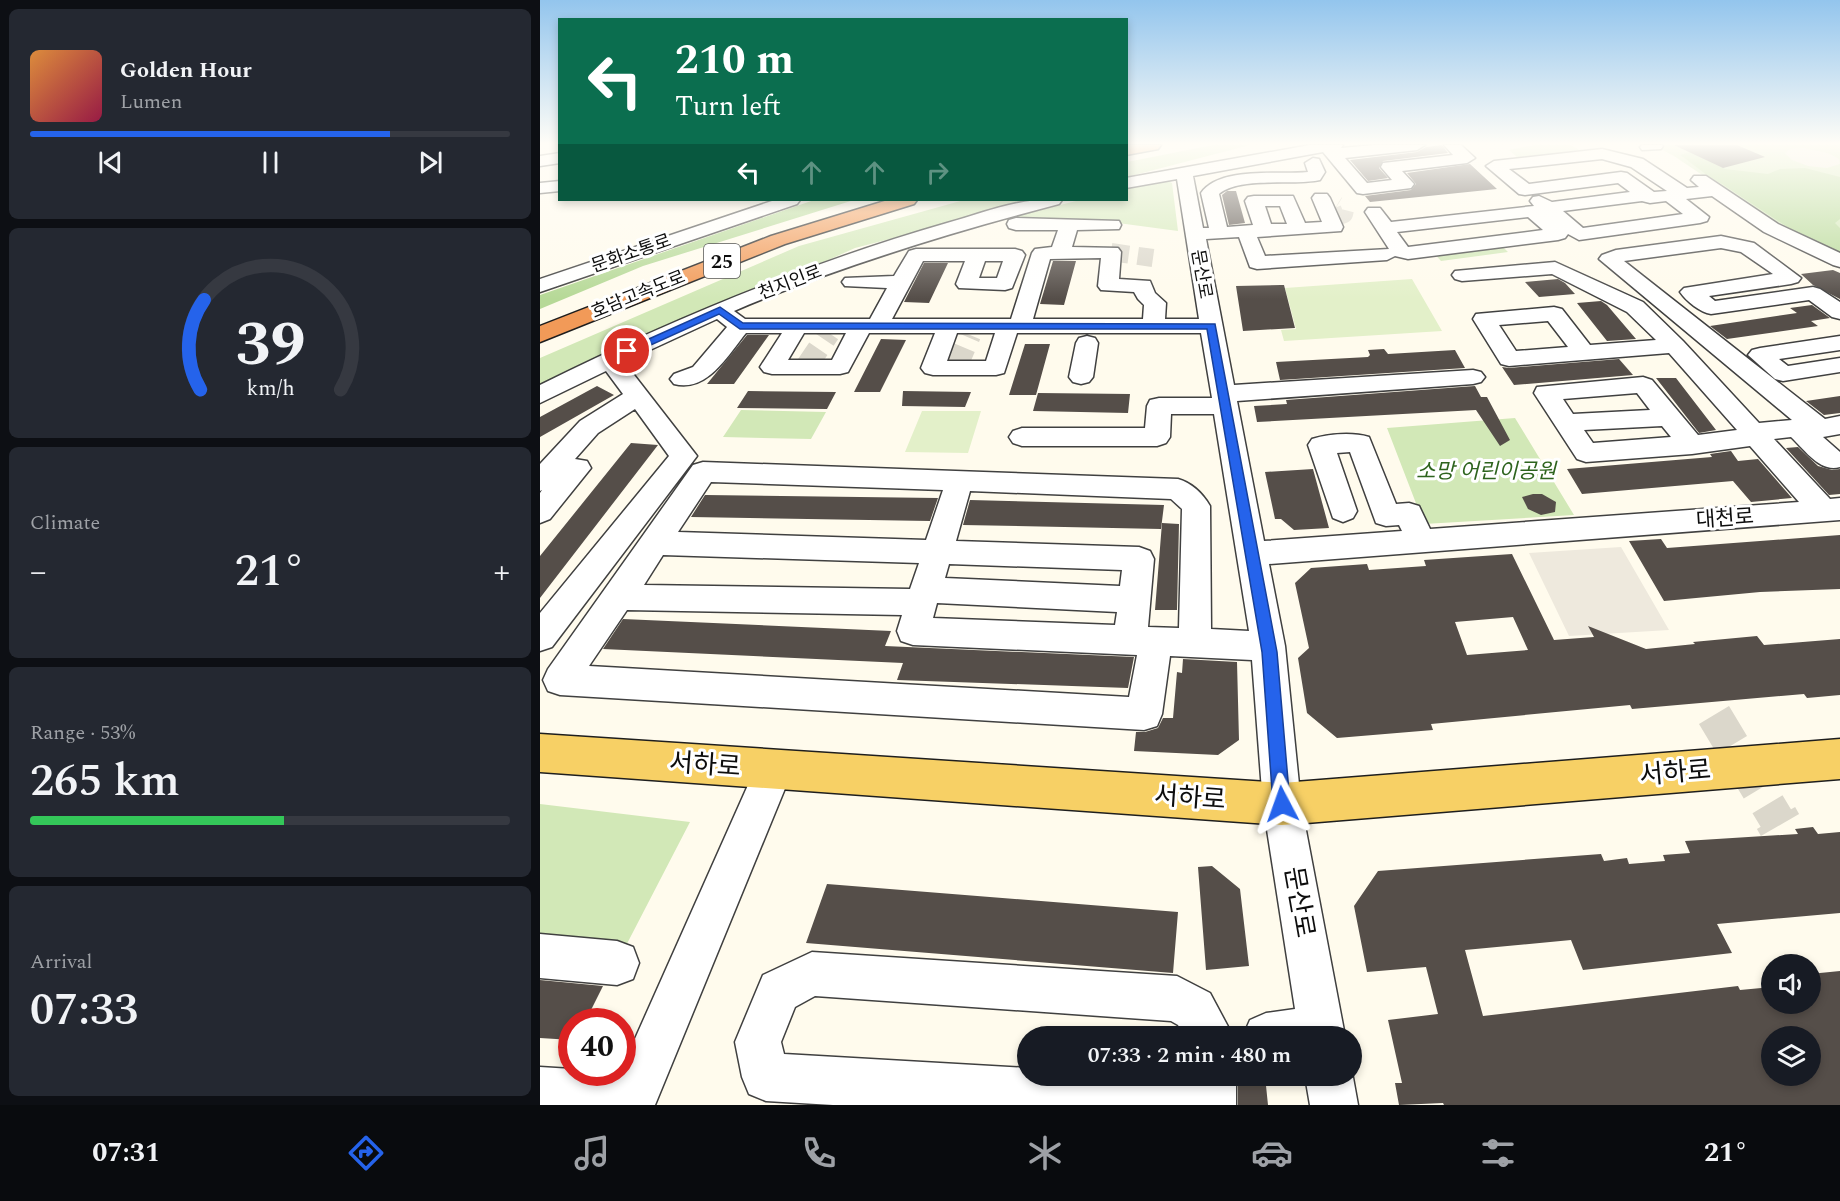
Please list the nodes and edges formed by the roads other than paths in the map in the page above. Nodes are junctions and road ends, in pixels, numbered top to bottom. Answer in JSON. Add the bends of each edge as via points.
{"nodes":[{"id":1,"x":1193,"y":197,"type":"edge"},
{"id":2,"x":1210,"y":197,"type":"edge"},
{"id":3,"x":1362,"y":197,"type":"edge"},
{"id":4,"x":1497,"y":197,"type":"edge"},
{"id":5,"x":1524,"y":197,"type":"edge"},
{"id":6,"x":1634,"y":197,"type":"edge"},
{"id":7,"x":1648,"y":197,"type":"edge"},
{"id":8,"x":1663,"y":197,"type":"edge"},
{"id":9,"x":1679,"y":197,"type":"edge"},
{"id":10,"x":1726,"y":197,"type":"edge"},
{"id":11,"x":1321,"y":198,"type":"dead end"},
{"id":12,"x":781,"y":201,"type":"edge"},
{"id":13,"x":874,"y":201,"type":"edge"},
{"id":14,"x":904,"y":201,"type":"edge"},
{"id":15,"x":1049,"y":201,"type":"edge"},
{"id":16,"x":1548,"y":208,"type":"junction"},
{"id":17,"x":1374,"y":212,"type":"junction"},
{"id":18,"x":1016,"y":224,"type":"dead end"},
{"id":19,"x":1070,"y":224,"type":"junction"},
{"id":20,"x":1112,"y":225,"type":"tunnel mouth"},
{"id":21,"x":1298,"y":228,"type":"junction"},
{"id":22,"x":1386,"y":228,"type":"junction"},
{"id":23,"x":1255,"y":231,"type":"junction"},
{"id":24,"x":1207,"y":233,"type":"junction"},
{"id":25,"x":1060,"y":253,"type":"junction"},
{"id":26,"x":1387,"y":254,"type":"dead end"},
{"id":27,"x":978,"y":255,"type":"junction"},
{"id":28,"x":1840,"y":261,"type":"edge"},
{"id":29,"x":1462,"y":275,"type":"dead end"},
{"id":30,"x":1791,"y":278,"type":"junction"},
{"id":31,"x":852,"y":282,"type":"dead end"},
{"id":32,"x":901,"y":282,"type":"junction"},
{"id":33,"x":1005,"y":284,"type":"junction"},
{"id":34,"x":1033,"y":284,"type":"junction"},
{"id":35,"x":540,"y":286,"type":"edge"},
{"id":36,"x":1813,"y":293,"type":"junction"},
{"id":37,"x":1838,"y":309,"type":"edge"},
{"id":38,"x":720,"y":310,"type":"junction"},
{"id":39,"x":1520,"y":316,"type":"junction"},
{"id":40,"x":540,"y":322,"type":"edge"},
{"id":41,"x":949,"y":325,"type":"junction"},
{"id":42,"x":740,"y":326,"type":"junction"},
{"id":43,"x":797,"y":326,"type":"junction"},
{"id":44,"x":869,"y":326,"type":"junction"},
{"id":45,"x":1014,"y":326,"type":"junction"},
{"id":46,"x":1211,"y":326,"type":"junction"},
{"id":47,"x":540,"y":335,"type":"edge"},
{"id":48,"x":1088,"y":335,"type":"junction"},
{"id":49,"x":1157,"y":335,"type":"junction"},
{"id":50,"x":1840,"y":343,"type":"edge"},
{"id":51,"x":1675,"y":346,"type":"junction"},
{"id":52,"x":1584,"y":353,"type":"junction"},
{"id":53,"x":1548,"y":356,"type":"junction"},
{"id":54,"x":614,"y":365,"type":"junction"},
{"id":55,"x":1840,"y":365,"type":"edge"},
{"id":56,"x":1473,"y":376,"type":"dead end"},
{"id":57,"x":1081,"y":377,"type":"dead end"},
{"id":58,"x":682,"y":379,"type":"dead end"},
{"id":59,"x":540,"y":395,"type":"edge"},
{"id":60,"x":638,"y":396,"type":"junction"},
{"id":61,"x":1224,"y":400,"type":"junction"},
{"id":62,"x":540,"y":414,"type":"edge"},
{"id":63,"x":1669,"y":417,"type":"junction"},
{"id":64,"x":1567,"y":423,"type":"junction"},
{"id":65,"x":1838,"y":427,"type":"edge"},
{"id":66,"x":1753,"y":432,"type":"junction"},
{"id":67,"x":1022,"y":438,"type":"dead end"},
{"id":68,"x":573,"y":444,"type":"junction"},
{"id":69,"x":1692,"y":445,"type":"junction"},
{"id":70,"x":1832,"y":460,"type":"dead end"},
{"id":71,"x":960,"y":480,"type":"junction"},
{"id":72,"x":540,"y":481,"type":"edge"},
{"id":73,"x":1832,"y":509,"type":"edge"},
{"id":74,"x":1343,"y":511,"type":"dead end"},
{"id":75,"x":540,"y":512,"type":"edge"},
{"id":76,"x":1421,"y":541,"type":"junction"},
{"id":77,"x":656,"y":543,"type":"junction"},
{"id":78,"x":936,"y":554,"type":"junction"},
{"id":79,"x":1252,"y":554,"type":"junction"},
{"id":80,"x":923,"y":596,"type":"junction"},
{"id":81,"x":619,"y":597,"type":"junction"},
{"id":82,"x":1134,"y":600,"type":"junction"},
{"id":83,"x":540,"y":637,"type":"edge"},
{"id":84,"x":1143,"y":640,"type":"junction"},
{"id":85,"x":1195,"y":644,"type":"junction"},
{"id":86,"x":1268,"y":646,"type":"junction"},
{"id":87,"x":540,"y":753,"type":"edge"},
{"id":88,"x":1840,"y":759,"type":"edge"},
{"id":89,"x":774,"y":769,"type":"junction"},
{"id":90,"x":1282,"y":804,"type":"junction"},
{"id":91,"x":540,"y":956,"type":"edge"},
{"id":92,"x":617,"y":963,"type":"dead end"},
{"id":93,"x":1204,"y":1026,"type":"edge"},
{"id":94,"x":1321,"y":1026,"type":"edge"},
{"id":95,"x":1331,"y":1086,"type":"edge"},
{"id":96,"x":540,"y":1091,"type":"edge"},
{"id":97,"x":1212,"y":1094,"type":"edge"},
{"id":98,"x":632,"y":1102,"type":"edge"},
{"id":99,"x":1334,"y":1105,"type":"edge"}],
"edges":[{"from":1,"to":24,"type":"street","name":"문산로"},
{"from":2,"to":24,"type":"street"},
{"from":3,"to":17,"type":"street"},
{"from":4,"to":17,"type":"street"},
{"from":5,"to":16,"type":"street"},
{"from":6,"to":16,"type":"street"},
{"from":7,"to":8,"type":"street"},
{"from":9,"to":16,"type":"street","via":[[1700,217],[1579,234]]},
{"from":10,"to":28,"type":"street","via":[[1771,228]]},
{"from":11,"to":21,"type":"street","via":[[1334,227]]},
{"from":12,"to":35,"type":"street","name":"문화소통로"},
{"from":13,"to":40,"type":"highway","name":"호남고속도로","number":"25","via":[[681,266]]},
{"from":14,"to":47,"type":"highway","name":"호남고속도로","number":"25","via":[[778,240]]},
{"from":15,"to":38,"type":"street","name":"천지인로","via":[[882,248]]},
{"from":17,"to":22,"type":"street"},
{"from":18,"to":19,"type":"street"},
{"from":19,"to":20,"type":"street"},
{"from":19,"to":25,"type":"street"},
{"from":21,"to":23,"type":"street"},
{"from":21,"to":23,"type":"street","via":[[1287,200],[1254,201]]},
{"from":22,"to":22,"type":"street","via":[[1532,211],[1558,234],[1408,253],[1402,252]]},
{"from":23,"to":24,"type":"street"},
{"from":23,"to":26,"type":"street","via":[[1257,263]]},
{"from":24,"to":46,"type":"street","name":"문산로"},
{"from":25,"to":34,"type":"street","via":[[1042,253]]},
{"from":25,"to":49,"type":"street","via":[[1111,252],[1108,286],[1143,285],[1146,295],[1155,303]]},
{"from":27,"to":32,"type":"street","via":[[916,255]]},
{"from":27,"to":33,"type":"street","via":[[1015,255]]},
{"from":27,"to":33,"type":"street","via":[[966,284]]},
{"from":29,"to":51,"type":"street","via":[[1555,268],[1635,307]]},
{"from":30,"to":36,"type":"street"},
{"from":30,"to":36,"type":"street","via":[[1691,292],[1711,308]]},
{"from":30,"to":65,"type":"street","via":[[1747,247],[1721,242],[1609,259],[1821,429]]},
{"from":31,"to":32,"type":"street"},
{"from":32,"to":44,"type":"street"},
{"from":33,"to":34,"type":"street"},
{"from":34,"to":45,"type":"street"},
{"from":36,"to":37,"type":"street"},
{"from":38,"to":42,"type":"street"},
{"from":38,"to":54,"type":"street","name":"천지인로"},
{"from":39,"to":52,"type":"street","via":[[1554,314]]},
{"from":39,"to":53,"type":"street"},
{"from":39,"to":53,"type":"street","via":[[1484,319],[1509,359]]},
{"from":41,"to":44,"type":"street"},
{"from":41,"to":45,"type":"street"},
{"from":41,"to":45,"type":"street","via":[[933,368],[996,368]]},
{"from":42,"to":43,"type":"street"},
{"from":42,"to":58,"type":"street","via":[[701,372]]},
{"from":43,"to":44,"type":"street"},
{"from":43,"to":44,"type":"street","via":[[772,367],[840,367]]},
{"from":45,"to":48,"type":"street"},
{"from":46,"to":49,"type":"street"},
{"from":46,"to":61,"type":"street","name":"문산로"},
{"from":48,"to":49,"type":"street"},
{"from":48,"to":57,"type":"street"},
{"from":50,"to":55,"type":"street","via":[[1760,355],[1783,374]]},
{"from":51,"to":52,"type":"street"},
{"from":51,"to":66,"type":"street"},
{"from":52,"to":53,"type":"street"},
{"from":54,"to":59,"type":"street","name":"천지인로"},
{"from":54,"to":60,"type":"street"},
{"from":54,"to":62,"type":"street"},
{"from":56,"to":61,"type":"street"},
{"from":60,"to":68,"type":"street","via":[[589,427]]},
{"from":60,"to":83,"type":"street","via":[[684,456]]},
{"from":61,"to":67,"type":"street","via":[[1159,406],[1157,437]]},
{"from":61,"to":79,"type":"street","name":"문산로"},
{"from":63,"to":64,"type":"street"},
{"from":63,"to":64,"type":"street","via":[[1643,386],[1546,393]]},
{"from":63,"to":69,"type":"street"},
{"from":64,"to":69,"type":"street","via":[[1586,453]]},
{"from":66,"to":69,"type":"street","via":[[1740,440]]},
{"from":66,"to":70,"type":"street","via":[[1797,428]]},
{"from":66,"to":73,"type":"street"},
{"from":68,"to":72,"type":"street"},
{"from":68,"to":75,"type":"street","via":[[597,445]]},
{"from":71,"to":77,"type":"street","via":[[703,472]]},
{"from":71,"to":78,"type":"street"},
{"from":71,"to":85,"type":"street","via":[[1178,489],[1196,506]]},
{"from":73,"to":76,"type":"street","name":"대천로"},
{"from":74,"to":76,"type":"street","via":[[1321,445],[1360,443],[1386,515],[1409,514]]},
{"from":76,"to":79,"type":"street"},
{"from":77,"to":78,"type":"street"},
{"from":77,"to":81,"type":"street"},
{"from":78,"to":80,"type":"street"},
{"from":78,"to":82,"type":"street","via":[[1139,559]]},
{"from":79,"to":86,"type":"street","name":"문산로"},
{"from":80,"to":81,"type":"street"},
{"from":80,"to":82,"type":"street"},
{"from":80,"to":84,"type":"street","via":[[913,631]]},
{"from":81,"to":84,"type":"street","via":[[560,680],[1144,714]]},
{"from":82,"to":84,"type":"street"},
{"from":84,"to":85,"type":"street"},
{"from":85,"to":86,"type":"street"},
{"from":86,"to":90,"type":"street","name":"문산로"},
{"from":87,"to":89,"type":"main road","name":"서하로"},
{"from":88,"to":90,"type":"main road","name":"서하로"},
{"from":89,"to":90,"type":"main road","name":"서하로"},
{"from":89,"to":98,"type":"street"},
{"from":90,"to":94,"type":"street","name":"문산로"},
{"from":91,"to":92,"type":"street"},
{"from":93,"to":97,"type":"street","via":[[1194,1009],[1177,999],[812,974],[779,992],[758,1042],[766,1077]]},
{"from":95,"to":99,"type":"street"},
{"from":96,"to":98,"type":"street"}]}
